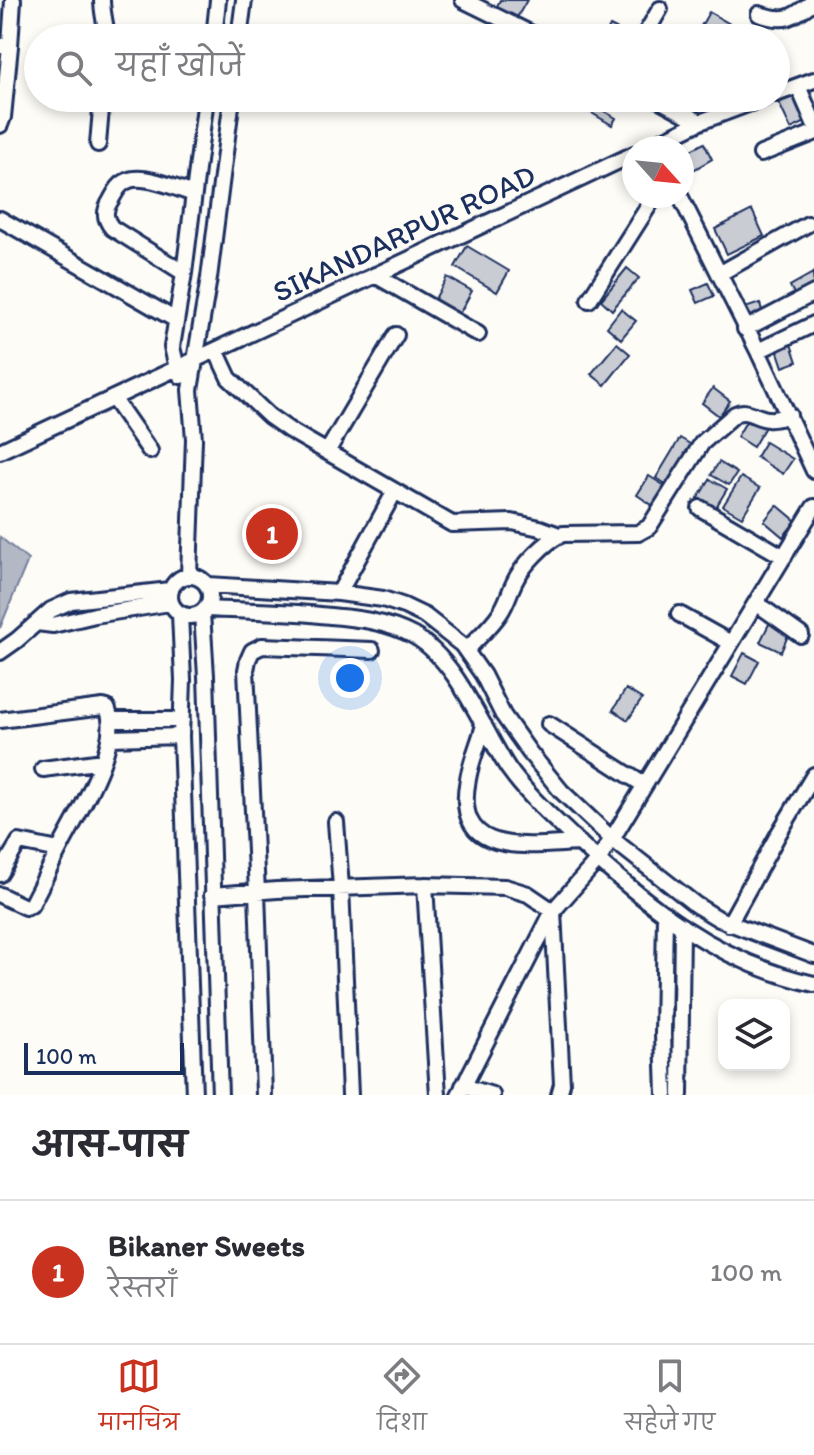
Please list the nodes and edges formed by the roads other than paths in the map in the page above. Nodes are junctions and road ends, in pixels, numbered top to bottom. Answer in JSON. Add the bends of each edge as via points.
{"nodes":[{"id":1,"x":13,"y":0,"type":"edge"},
{"id":2,"x":102,"y":0,"type":"edge"},
{"id":3,"x":218,"y":0,"type":"edge"},
{"id":4,"x":244,"y":0,"type":"edge"},
{"id":5,"x":463,"y":0,"type":"edge"},
{"id":6,"x":814,"y":1,"type":"edge"},
{"id":7,"x":484,"y":4,"type":"edge"},
{"id":8,"x":660,"y":9,"type":"dead end"},
{"id":9,"x":759,"y":14,"type":"dead end"},
{"id":10,"x":105,"y":24,"type":"edge"},
{"id":11,"x":215,"y":24,"type":"edge"},
{"id":12,"x":241,"y":24,"type":"edge"},
{"id":13,"x":517,"y":24,"type":"edge"},
{"id":14,"x":651,"y":24,"type":"edge"},
{"id":15,"x":5,"y":46,"type":"edge"},
{"id":16,"x":814,"y":80,"type":"edge"},
{"id":17,"x":798,"y":86,"type":"junction"},
{"id":18,"x":790,"y":89,"type":"edge"},
{"id":19,"x":101,"y":112,"type":"edge"},
{"id":20,"x":204,"y":112,"type":"edge"},
{"id":21,"x":230,"y":112,"type":"edge"},
{"id":22,"x":682,"y":112,"type":"edge"},
{"id":23,"x":727,"y":112,"type":"edge"},
{"id":24,"x":700,"y":122,"type":"junction"},
{"id":25,"x":814,"y":123,"type":"edge"},
{"id":26,"x":0,"y":125,"type":"edge"},
{"id":27,"x":814,"y":133,"type":"edge"},
{"id":28,"x":674,"y":136,"type":"edge"},
{"id":29,"x":98,"y":144,"type":"dead end"},
{"id":30,"x":761,"y":154,"type":"dead end"},
{"id":31,"x":622,"y":160,"type":"edge"},
{"id":32,"x":194,"y":194,"type":"junction"},
{"id":33,"x":647,"y":208,"type":"edge"},
{"id":34,"x":686,"y":208,"type":"edge"},
{"id":35,"x":0,"y":219,"type":"edge"},
{"id":36,"x":808,"y":224,"type":"dead end"},
{"id":37,"x":184,"y":273,"type":"junction"},
{"id":38,"x":719,"y":274,"type":"junction"},
{"id":39,"x":375,"y":275,"type":"junction"},
{"id":40,"x":814,"y":293,"type":"edge"},
{"id":41,"x":589,"y":300,"type":"dead end"},
{"id":42,"x":176,"y":320,"type":"junction"},
{"id":43,"x":814,"y":324,"type":"edge"},
{"id":44,"x":745,"y":329,"type":"junction"},
{"id":45,"x":478,"y":334,"type":"dead end"},
{"id":46,"x":396,"y":335,"type":"dead end"},
{"id":47,"x":216,"y":350,"type":"junction"},
{"id":48,"x":758,"y":351,"type":"junction"},
{"id":49,"x":197,"y":358,"type":"junction"},
{"id":50,"x":177,"y":368,"type":"junction"},
{"id":51,"x":190,"y":390,"type":"junction"},
{"id":52,"x":113,"y":398,"type":"junction"},
{"id":53,"x":789,"y":415,"type":"junction"},
{"id":54,"x":1,"y":450,"type":"edge"},
{"id":55,"x":150,"y":451,"type":"dead end"},
{"id":56,"x":327,"y":452,"type":"junction"},
{"id":57,"x":814,"y":471,"type":"edge"},
{"id":58,"x":395,"y":491,"type":"junction"},
{"id":59,"x":814,"y":507,"type":"edge"},
{"id":60,"x":700,"y":508,"type":"dead end"},
{"id":61,"x":559,"y":535,"type":"junction"},
{"id":62,"x":784,"y":557,"type":"junction"},
{"id":63,"x":189,"y":575,"type":"junction"},
{"id":64,"x":208,"y":585,"type":"junction"},
{"id":65,"x":339,"y":593,"type":"junction"},
{"id":66,"x":174,"y":602,"type":"junction"},
{"id":67,"x":756,"y":603,"type":"junction"},
{"id":68,"x":204,"y":611,"type":"junction"},
{"id":69,"x":679,"y":614,"type":"dead end"},
{"id":70,"x":801,"y":635,"type":"dead end"},
{"id":71,"x":731,"y":643,"type":"junction"},
{"id":72,"x":372,"y":650,"type":"dead end"},
{"id":73,"x":466,"y":651,"type":"junction"},
{"id":74,"x":0,"y":652,"type":"edge"},
{"id":75,"x":0,"y":720,"type":"edge"},
{"id":76,"x":110,"y":720,"type":"junction"},
{"id":77,"x":182,"y":720,"type":"junction"},
{"id":78,"x":549,"y":724,"type":"dead end"},
{"id":79,"x":484,"y":725,"type":"junction"},
{"id":80,"x":181,"y":736,"type":"junction"},
{"id":81,"x":110,"y":738,"type":"junction"},
{"id":82,"x":103,"y":761,"type":"junction"},
{"id":83,"x":43,"y":769,"type":"dead end"},
{"id":84,"x":814,"y":775,"type":"edge"},
{"id":85,"x":644,"y":785,"type":"junction"},
{"id":86,"x":336,"y":822,"type":"dead end"},
{"id":87,"x":612,"y":839,"type":"junction"},
{"id":88,"x":580,"y":843,"type":"junction"},
{"id":89,"x":59,"y":850,"type":"junction"},
{"id":90,"x":598,"y":860,"type":"junction"},
{"id":91,"x":0,"y":874,"type":"edge"},
{"id":92,"x":425,"y":885,"type":"junction"},
{"id":93,"x":341,"y":887,"type":"junction"},
{"id":94,"x":257,"y":892,"type":"junction"},
{"id":95,"x":0,"y":895,"type":"edge"},
{"id":96,"x":212,"y":895,"type":"junction"},
{"id":97,"x":553,"y":911,"type":"junction"},
{"id":98,"x":665,"y":914,"type":"junction"},
{"id":99,"x":729,"y":924,"type":"junction"},
{"id":100,"x":682,"y":926,"type":"junction"},
{"id":101,"x":814,"y":955,"type":"edge"},
{"id":102,"x":814,"y":984,"type":"edge"},
{"id":103,"x":461,"y":1090,"type":"edge"},
{"id":104,"x":194,"y":1095,"type":"edge"},
{"id":105,"x":220,"y":1095,"type":"edge"},
{"id":106,"x":264,"y":1095,"type":"edge"},
{"id":107,"x":350,"y":1095,"type":"edge"},
{"id":108,"x":438,"y":1095,"type":"edge"},
{"id":109,"x":492,"y":1095,"type":"edge"},
{"id":110,"x":559,"y":1095,"type":"edge"},
{"id":111,"x":665,"y":1095,"type":"edge"},
{"id":112,"x":680,"y":1095,"type":"edge"}],
"edges":[{"from":1,"to":15,"type":"street"},
{"from":2,"to":10,"type":"street"},
{"from":3,"to":11,"type":"street"},
{"from":4,"to":12,"type":"street"},
{"from":5,"to":7,"type":"street"},
{"from":6,"to":9,"type":"street","via":[[784,19]]},
{"from":7,"to":13,"type":"street"},
{"from":8,"to":14,"type":"street"},
{"from":15,"to":26,"type":"street"},
{"from":16,"to":17,"type":"street"},
{"from":17,"to":18,"type":"street"},
{"from":17,"to":25,"type":"street"},
{"from":19,"to":29,"type":"street"},
{"from":20,"to":32,"type":"street"},
{"from":21,"to":49,"type":"street"},
{"from":22,"to":24,"type":"street"},
{"from":23,"to":24,"type":"street"},
{"from":24,"to":28,"type":"street"},
{"from":27,"to":30,"type":"street"},
{"from":31,"to":39,"type":"street","name":"SIKANDARPUR ROAD"},
{"from":32,"to":37,"type":"street"},
{"from":32,"to":37,"type":"street","via":[[136,179],[118,188],[105,210],[112,228]]},
{"from":33,"to":41,"type":"street"},
{"from":34,"to":38,"type":"street"},
{"from":35,"to":42,"type":"street"},
{"from":36,"to":38,"type":"street"},
{"from":37,"to":42,"type":"street"},
{"from":38,"to":44,"type":"street"},
{"from":39,"to":45,"type":"street"},
{"from":39,"to":47,"type":"street","name":"SIKANDARPUR ROAD"},
{"from":40,"to":44,"type":"street"},
{"from":42,"to":50,"type":"street","via":[[172,347]]},
{"from":43,"to":48,"type":"street"},
{"from":44,"to":48,"type":"street"},
{"from":46,"to":56,"type":"street"},
{"from":47,"to":49,"type":"street","name":"SIKANDARPUR ROAD"},
{"from":47,"to":56,"type":"street","via":[[229,378],[259,406]]},
{"from":48,"to":53,"type":"street"},
{"from":49,"to":50,"type":"street","name":"SIKANDARPUR ROAD"},
{"from":49,"to":51,"type":"street"},
{"from":50,"to":51,"type":"street"},
{"from":50,"to":52,"type":"street","name":"SIKANDARPUR ROAD"},
{"from":51,"to":63,"type":"street","via":[[194,439]]},
{"from":52,"to":54,"type":"street","name":"SIKANDARPUR ROAD"},
{"from":52,"to":55,"type":"street"},
{"from":53,"to":57,"type":"street"},
{"from":53,"to":61,"type":"street","via":[[772,419],[746,411],[735,414],[702,443],[644,530]]},
{"from":56,"to":58,"type":"street"},
{"from":58,"to":61,"type":"street","via":[[452,524],[512,522]]},
{"from":58,"to":65,"type":"street"},
{"from":59,"to":62,"type":"street"},
{"from":60,"to":62,"type":"street"},
{"from":61,"to":73,"type":"street","via":[[523,568],[503,609]]},
{"from":62,"to":67,"type":"street"},
{"from":63,"to":64,"type":"street"},
{"from":63,"to":66,"type":"street","via":[[178,580]]},
{"from":64,"to":65,"type":"street"},
{"from":64,"to":68,"type":"street","via":[[210,600]]},
{"from":65,"to":73,"type":"street","via":[[404,606],[425,616]]},
{"from":66,"to":68,"type":"street","via":[[191,616]]},
{"from":66,"to":74,"type":"street","via":[[53,625],[37,623]]},
{"from":66,"to":77,"type":"street"},
{"from":67,"to":70,"type":"street"},
{"from":67,"to":71,"type":"street"},
{"from":68,"to":79,"type":"street","via":[[297,613],[394,626],[438,656]]},
{"from":68,"to":96,"type":"street"},
{"from":69,"to":71,"type":"street"},
{"from":71,"to":85,"type":"street"},
{"from":72,"to":94,"type":"street","via":[[262,646],[252,651],[247,695]]},
{"from":73,"to":87,"type":"street","via":[[530,753]]},
{"from":75,"to":76,"type":"street","via":[[103,707],[109,709]]},
{"from":76,"to":77,"type":"street"},
{"from":76,"to":81,"type":"street"},
{"from":77,"to":80,"type":"street"},
{"from":78,"to":85,"type":"street"},
{"from":79,"to":88,"type":"street","via":[[531,798]]},
{"from":79,"to":88,"type":"street","via":[[468,778],[472,826],[506,844]]},
{"from":80,"to":81,"type":"street"},
{"from":80,"to":104,"type":"street"},
{"from":81,"to":82,"type":"street"},
{"from":82,"to":83,"type":"street"},
{"from":82,"to":89,"type":"street"},
{"from":84,"to":99,"type":"street"},
{"from":85,"to":87,"type":"street"},
{"from":86,"to":93,"type":"street"},
{"from":87,"to":90,"type":"street"},
{"from":87,"to":99,"type":"street","via":[[696,905]]},
{"from":88,"to":90,"type":"street"},
{"from":89,"to":91,"type":"street","via":[[19,842]]},
{"from":89,"to":95,"type":"street","via":[[31,905]]},
{"from":90,"to":97,"type":"street"},
{"from":90,"to":98,"type":"street"},
{"from":92,"to":93,"type":"street"},
{"from":92,"to":97,"type":"street","via":[[505,887],[528,894]]},
{"from":92,"to":108,"type":"street"},
{"from":93,"to":94,"type":"street"},
{"from":93,"to":107,"type":"street"},
{"from":94,"to":96,"type":"street"},
{"from":94,"to":106,"type":"street"},
{"from":96,"to":105,"type":"street"},
{"from":97,"to":103,"type":"street"},
{"from":97,"to":110,"type":"street"},
{"from":98,"to":100,"type":"street"},
{"from":98,"to":111,"type":"street"},
{"from":99,"to":101,"type":"street"},
{"from":100,"to":102,"type":"street","via":[[732,955]]},
{"from":100,"to":112,"type":"street"},
{"from":103,"to":109,"type":"street"}]}
